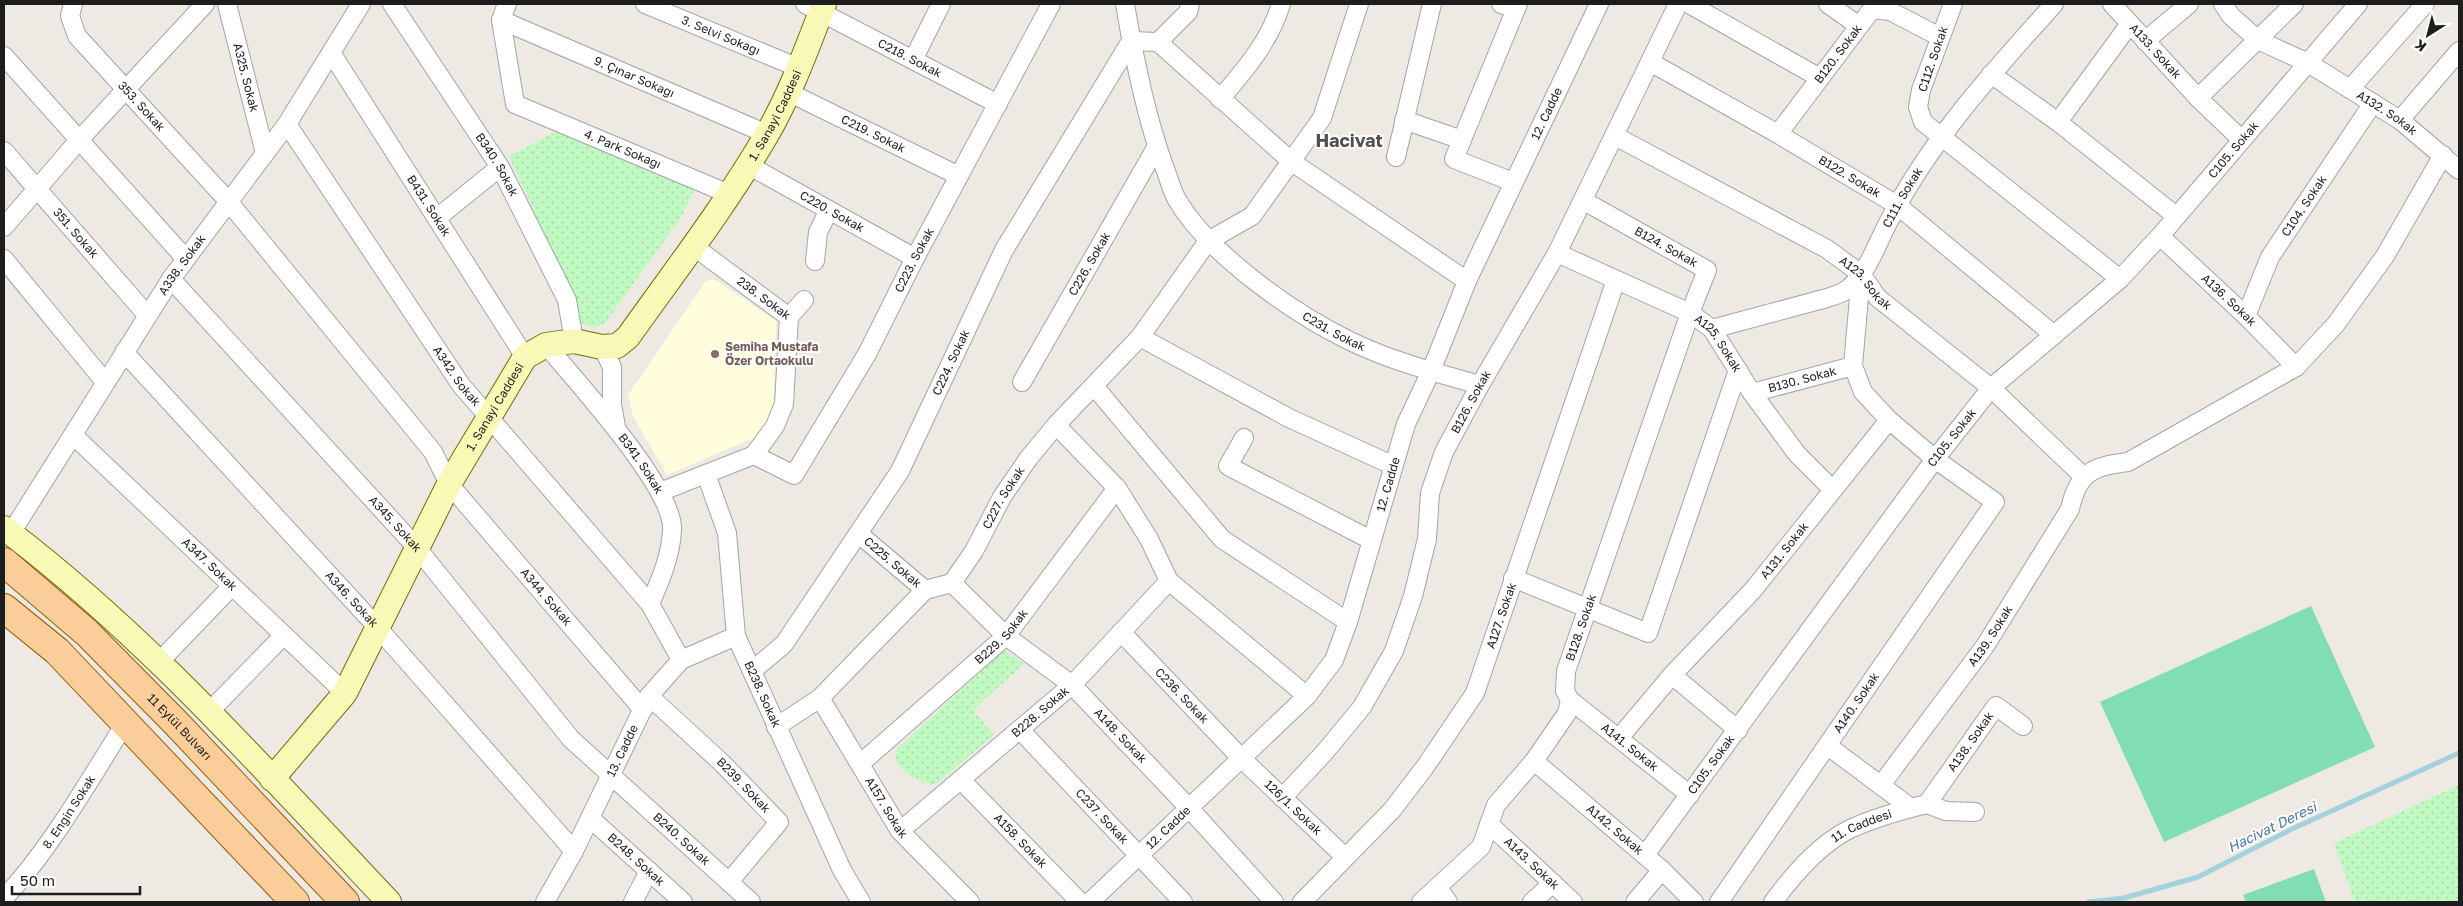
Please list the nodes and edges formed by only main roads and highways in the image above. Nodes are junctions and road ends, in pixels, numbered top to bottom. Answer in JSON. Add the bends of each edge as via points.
{"nodes":[{"id":1,"x":4,"y":562,"type":"edge"},
{"id":2,"x":4,"y":608,"type":"edge"},
{"id":3,"x":295,"y":902,"type":"edge"},
{"id":4,"x":345,"y":902,"type":"edge"}],
"edges":[{"from":1,"to":4,"type":"main road","name":"11 Eylül Bulvarı","via":[[86,632]]},
{"from":2,"to":3,"type":"main road","via":[[57,651]]}]}
